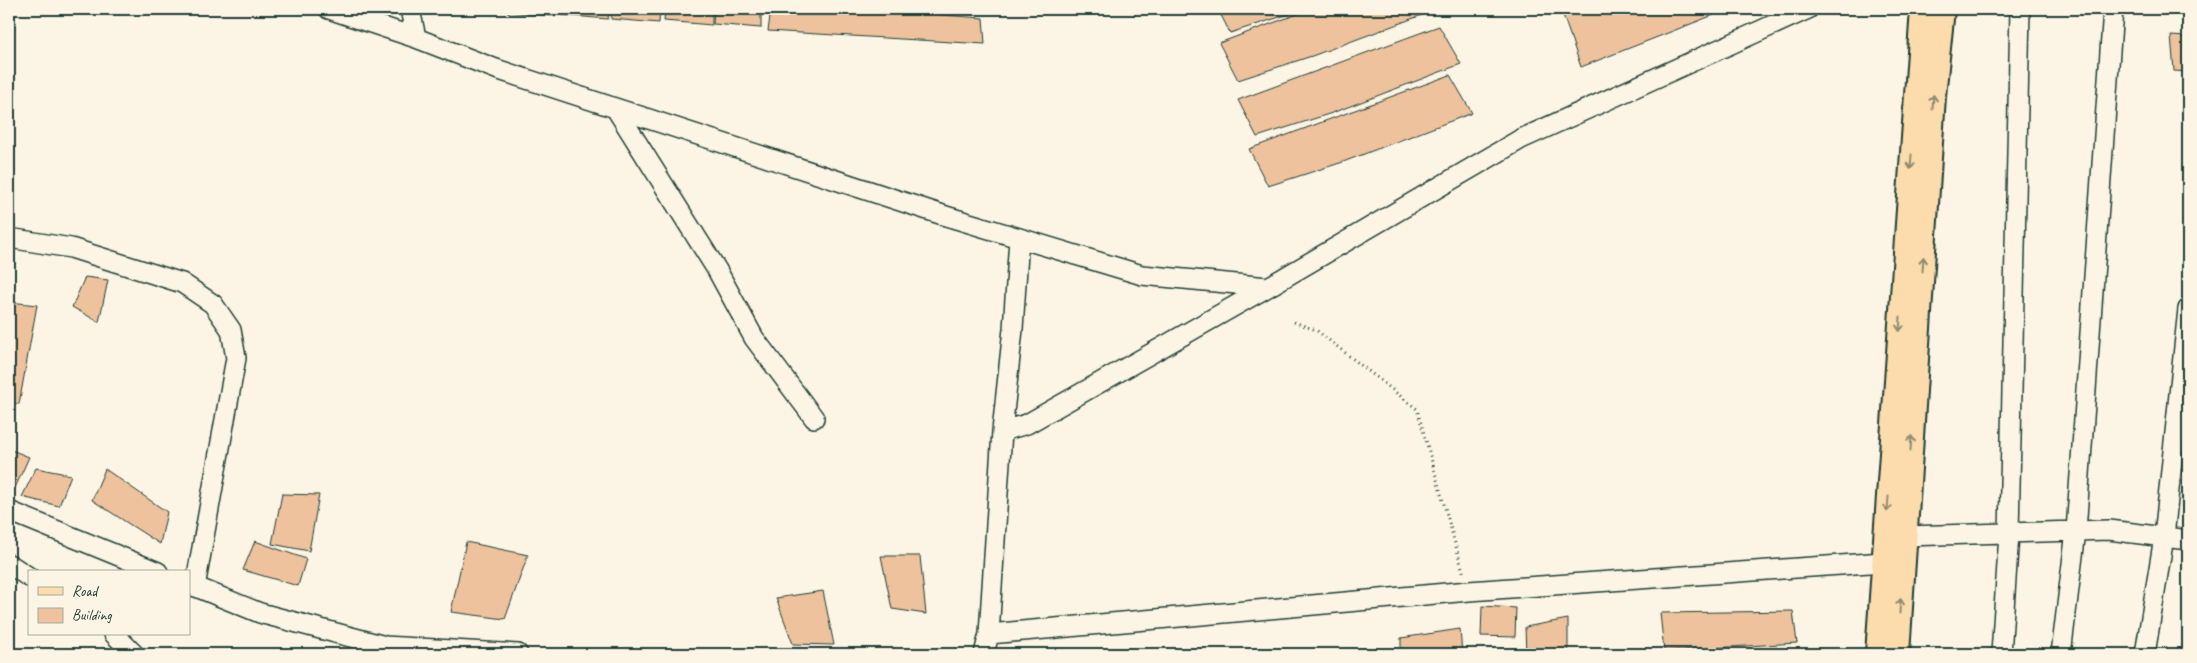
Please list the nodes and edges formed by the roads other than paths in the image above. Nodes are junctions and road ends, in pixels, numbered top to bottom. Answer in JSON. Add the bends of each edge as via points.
{"nodes":[{"id":1,"x":329,"y":9,"type":"edge"},
{"id":2,"x":410,"y":9,"type":"edge"},
{"id":3,"x":1808,"y":9,"type":"edge"},
{"id":4,"x":1923,"y":9,"type":"edge"},
{"id":5,"x":1942,"y":9,"type":"edge"},
{"id":6,"x":2020,"y":9,"type":"edge"},
{"id":7,"x":2113,"y":9,"type":"edge"},
{"id":8,"x":416,"y":38,"type":"junction"},
{"id":9,"x":616,"y":109,"type":"junction"},
{"id":10,"x":9,"y":238,"type":"edge"},
{"id":11,"x":1019,"y":238,"type":"junction"},
{"id":12,"x":1268,"y":287,"type":"junction"},
{"id":13,"x":1912,"y":290,"type":"junction"},
{"id":14,"x":2188,"y":310,"type":"edge"},
{"id":15,"x":814,"y":418,"type":"dead end"},
{"id":16,"x":1002,"y":431,"type":"junction"},
{"id":17,"x":9,"y":511,"type":"edge"},
{"id":18,"x":2076,"y":531,"type":"junction"},
{"id":19,"x":2009,"y":534,"type":"junction"},
{"id":20,"x":1905,"y":536,"type":"junction"},
{"id":21,"x":2164,"y":537,"type":"junction"},
{"id":22,"x":2188,"y":540,"type":"edge"},
{"id":23,"x":1884,"y":562,"type":"junction"},
{"id":24,"x":9,"y":564,"type":"edge"},
{"id":25,"x":153,"y":570,"type":"edge"},
{"id":26,"x":28,"y":576,"type":"edge"},
{"id":27,"x":192,"y":586,"type":"edge"},
{"id":28,"x":989,"y":634,"type":"junction"},
{"id":29,"x":116,"y":636,"type":"edge"},
{"id":30,"x":134,"y":654,"type":"edge"},
{"id":31,"x":518,"y":654,"type":"edge"},
{"id":32,"x":984,"y":654,"type":"edge"},
{"id":33,"x":1878,"y":654,"type":"edge"},
{"id":34,"x":1897,"y":654,"type":"edge"},
{"id":35,"x":2001,"y":654,"type":"edge"},
{"id":36,"x":2061,"y":654,"type":"edge"},
{"id":37,"x":2145,"y":654,"type":"edge"}],
"edges":[{"from":1,"to":8,"type":"street"},
{"from":2,"to":8,"type":"street"},
{"from":3,"to":12,"type":"street","via":[[1521,139]]},
{"from":4,"to":13,"type":"main road","one_way":true},
{"from":13,"to":5,"type":"main road","one_way":true},
{"from":6,"to":19,"type":"street"},
{"from":7,"to":18,"type":"street"},
{"from":8,"to":9,"type":"street"},
{"from":9,"to":11,"type":"street"},
{"from":9,"to":15,"type":"street","via":[[717,270],[754,338]]},
{"from":10,"to":27,"type":"street","via":[[71,248],[182,282],[213,304],[231,330],[236,358]]},
{"from":11,"to":12,"type":"street","via":[[1142,275]]},
{"from":11,"to":16,"type":"street"},
{"from":12,"to":16,"type":"street","via":[[1027,424]]},
{"from":20,"to":13,"type":"main road","one_way":true},
{"from":13,"to":23,"type":"main road","one_way":true},
{"from":14,"to":21,"type":"street"},
{"from":16,"to":28,"type":"street"},
{"from":17,"to":25,"type":"street"},
{"from":18,"to":19,"type":"street"},
{"from":18,"to":21,"type":"street","via":[[2109,530]]},
{"from":18,"to":36,"type":"street"},
{"from":19,"to":20,"type":"street"},
{"from":19,"to":35,"type":"street"},
{"from":34,"to":20,"type":"main road","one_way":true},
{"from":21,"to":22,"type":"street"},
{"from":21,"to":37,"type":"street"},
{"from":23,"to":28,"type":"street","via":[[1469,591]]},
{"from":23,"to":33,"type":"main road"},
{"from":24,"to":26,"type":"street"},
{"from":27,"to":31,"type":"street","via":[[260,613],[385,646]]},
{"from":28,"to":32,"type":"street"},
{"from":29,"to":30,"type":"street"}]}
